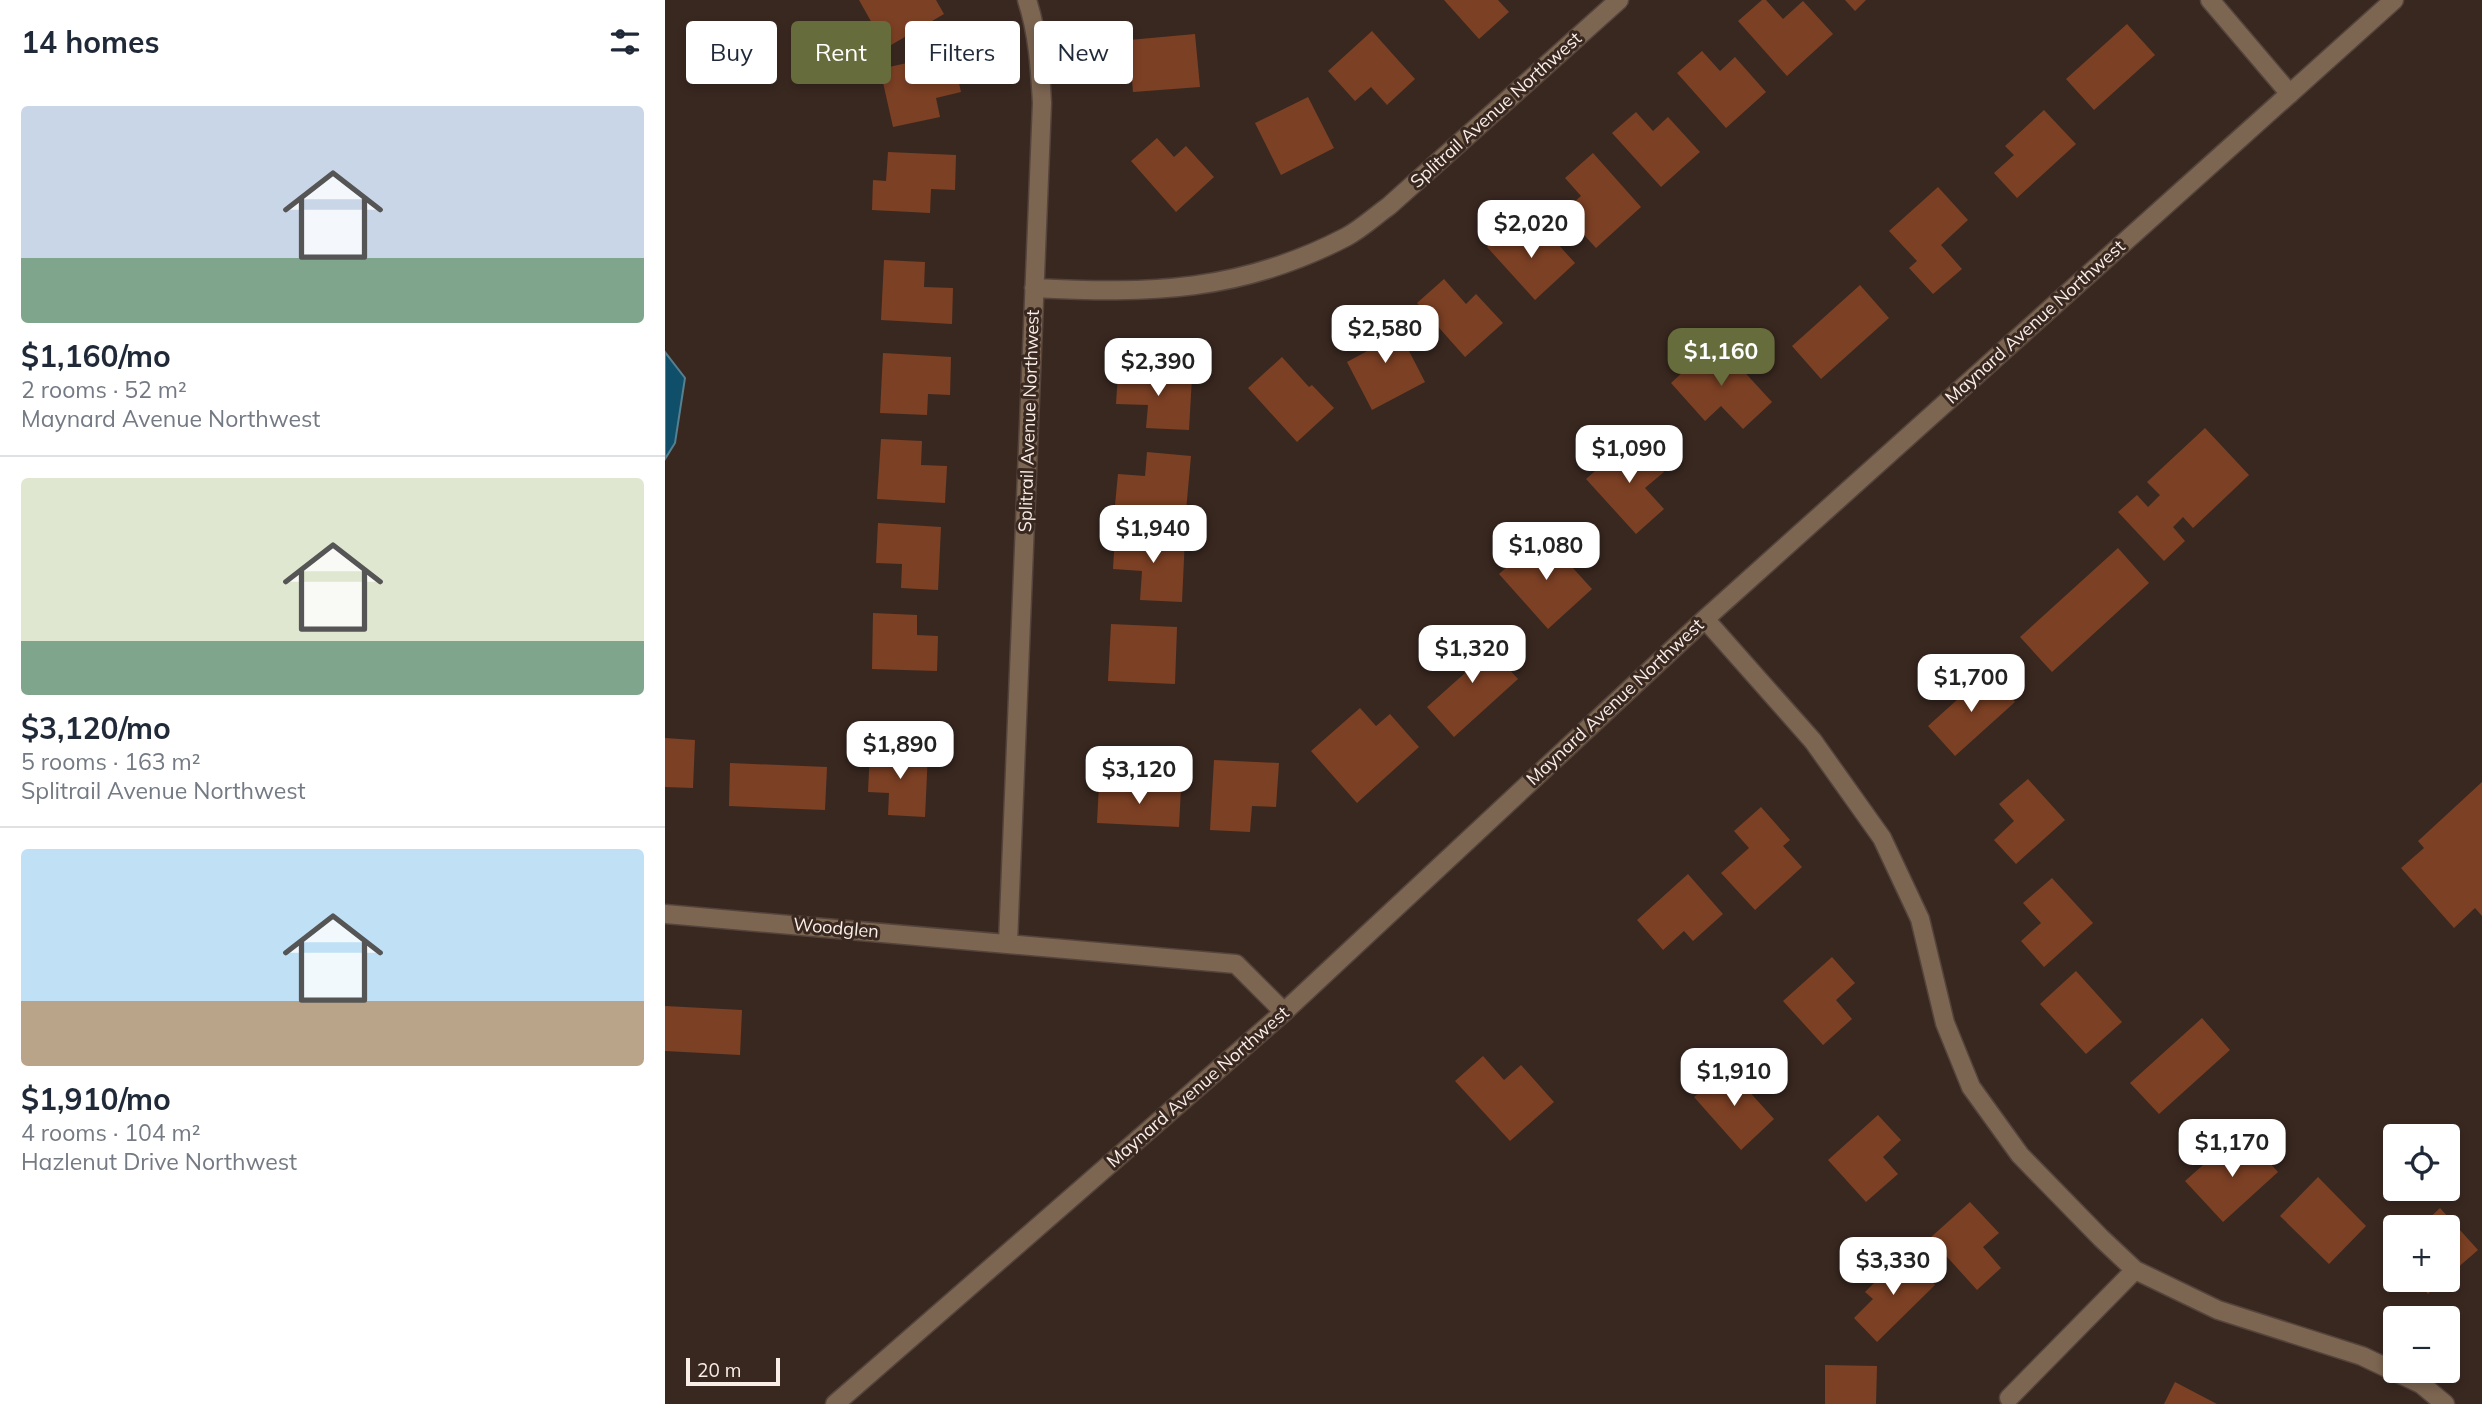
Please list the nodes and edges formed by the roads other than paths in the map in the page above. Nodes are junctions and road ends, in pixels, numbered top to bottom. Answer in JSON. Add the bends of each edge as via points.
{"nodes":[{"id":1,"x":1027,"y":0,"type":"edge"},
{"id":2,"x":1619,"y":0,"type":"edge"},
{"id":3,"x":2210,"y":0,"type":"edge"},
{"id":4,"x":2394,"y":0,"type":"edge"},
{"id":5,"x":2290,"y":94,"type":"junction"},
{"id":6,"x":1034,"y":288,"type":"junction"},
{"id":7,"x":1705,"y":619,"type":"junction"},
{"id":8,"x":665,"y":914,"type":"edge"},
{"id":9,"x":1008,"y":943,"type":"junction"},
{"id":10,"x":1284,"y":1012,"type":"junction"},
{"id":11,"x":2135,"y":1270,"type":"junction"},
{"id":12,"x":2009,"y":1398,"type":"dead end"},
{"id":13,"x":835,"y":1404,"type":"edge"},
{"id":14,"x":2445,"y":1404,"type":"edge"}],
"edges":[{"from":1,"to":6,"type":"street","via":[[1040,60],[1042,103]]},
{"from":2,"to":6,"type":"street","name":"Splitrail Avenue Northwest","via":[[1389,206],[1348,236],[1287,264],[1198,286]]},
{"from":3,"to":5,"type":"street"},
{"from":4,"to":5,"type":"street","name":"Maynard Avenue Northwest"},
{"from":5,"to":7,"type":"street","name":"Maynard Avenue Northwest"},
{"from":6,"to":9,"type":"street","name":"Splitrail Avenue Northwest"},
{"from":7,"to":10,"type":"street","name":"Maynard Avenue Northwest"},
{"from":7,"to":11,"type":"street","via":[[1812,741],[1882,838],[1920,919],[1945,1023],[1971,1087],[2020,1155]]},
{"from":8,"to":9,"type":"street","name":"Woodglen"},
{"from":9,"to":10,"type":"street","name":"Woodglen","via":[[1235,964]]},
{"from":10,"to":13,"type":"street","name":"Maynard Avenue Northwest"},
{"from":11,"to":12,"type":"street"},
{"from":11,"to":14,"type":"street","via":[[2218,1310],[2362,1356],[2421,1384]]}]}
